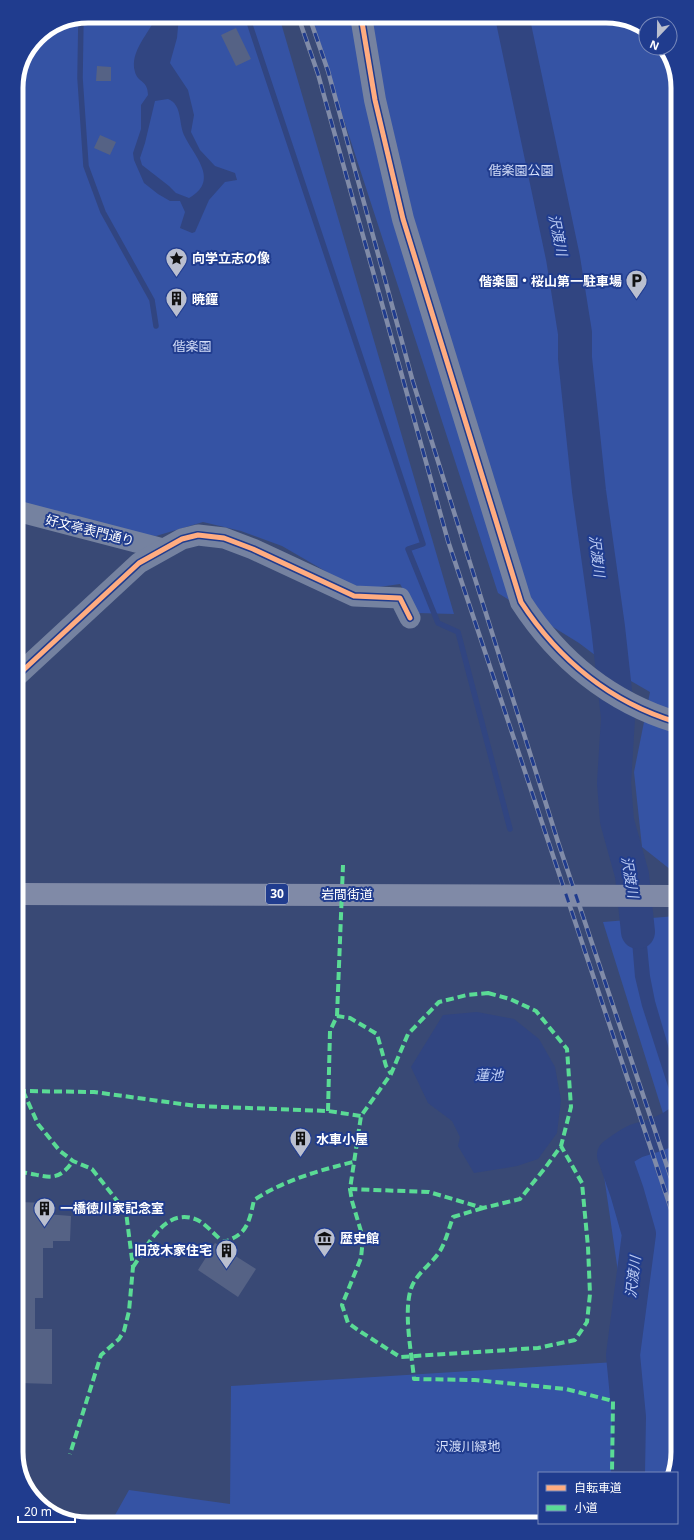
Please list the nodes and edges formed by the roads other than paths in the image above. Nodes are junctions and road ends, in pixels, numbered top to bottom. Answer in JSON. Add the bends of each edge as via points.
{"nodes":[{"id":1,"x":362,"y":23,"type":"edge"},
{"id":2,"x":23,"y":513,"type":"edge"},
{"id":3,"x":163,"y":549,"type":"junction"},
{"id":4,"x":410,"y":618,"type":"dead end"},
{"id":5,"x":23,"y":670,"type":"edge"},
{"id":6,"x":671,"y":720,"type":"edge"},
{"id":7,"x":23,"y":894,"type":"edge"},
{"id":8,"x":671,"y":896,"type":"edge"}],
"edges":[{"from":1,"to":6,"type":"street","via":[[375,100],[403,219],[521,602],[549,642],[581,670],[613,694],[653,715]]},
{"from":2,"to":3,"type":"street","name":"好文亭表門通り"},
{"from":3,"to":4,"type":"street","via":[[182,539],[198,535],[224,538],[354,596],[400,598]]},
{"from":3,"to":5,"type":"street","via":[[139,563]]},
{"from":7,"to":8,"type":"main road","name":"岩間街道","number":"30"}]}
